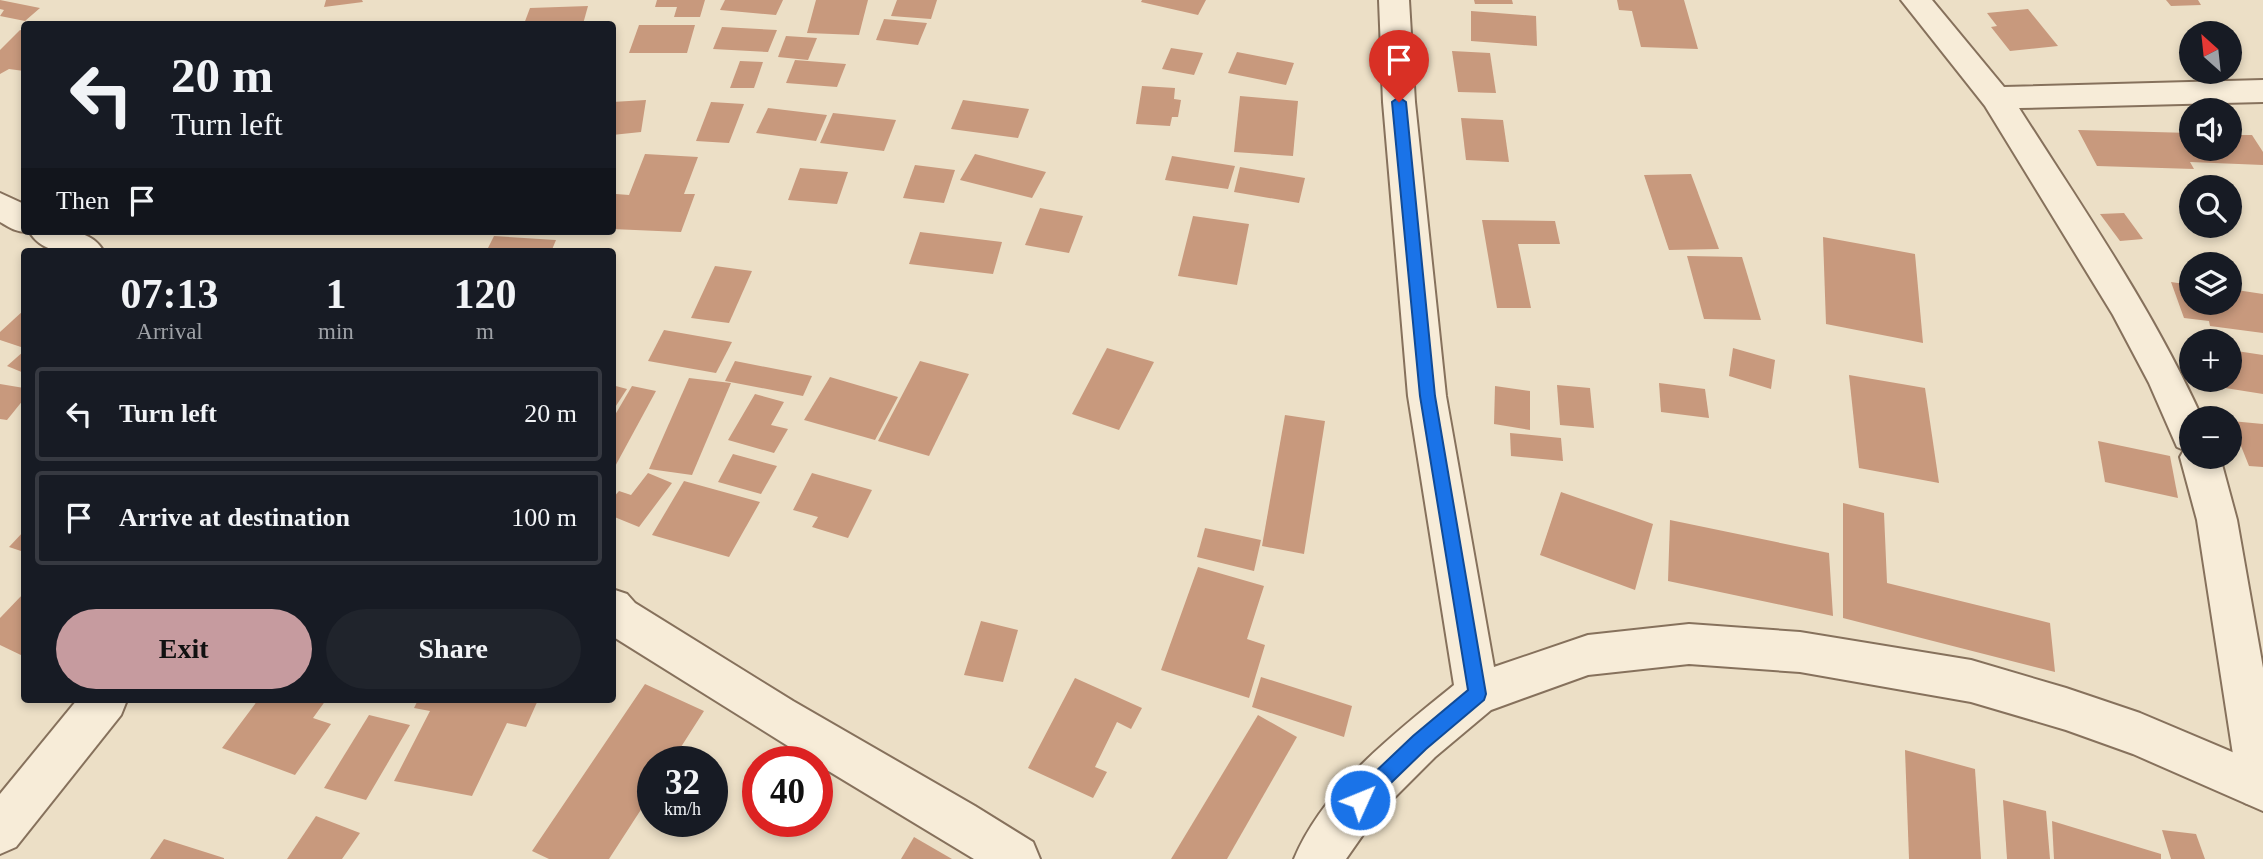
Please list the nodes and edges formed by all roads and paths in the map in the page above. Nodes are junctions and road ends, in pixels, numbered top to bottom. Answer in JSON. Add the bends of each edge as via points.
{"nodes":[{"id":1,"x":1394,"y":0,"type":"edge"},
{"id":2,"x":1916,"y":0,"type":"edge"},
{"id":3,"x":2263,"y":91,"type":"edge"},
{"id":4,"x":1996,"y":98,"type":"junction"},
{"id":5,"x":0,"y":206,"type":"edge"},
{"id":6,"x":21,"y":218,"type":"edge"},
{"id":7,"x":54,"y":235,"type":"edge"},
{"id":8,"x":79,"y":248,"type":"edge"},
{"id":9,"x":2179,"y":409,"type":"edge"},
{"id":10,"x":2203,"y":469,"type":"edge"},
{"id":11,"x":616,"y":612,"type":"edge"},
{"id":12,"x":1477,"y":694,"type":"junction"},
{"id":13,"x":102,"y":703,"type":"edge"},
{"id":14,"x":2262,"y":788,"type":"edge"},
{"id":15,"x":0,"y":831,"type":"edge"},
{"id":16,"x":1016,"y":859,"type":"edge"},
{"id":17,"x":1318,"y":859,"type":"edge"}],
"edges":[{"from":1,"to":12,"type":"street","via":[[1427,396]]},
{"from":2,"to":4,"type":"street"},
{"from":3,"to":4,"type":"street"},
{"from":4,"to":9,"type":"street","via":[[2127,306]]},
{"from":5,"to":6,"type":"street"},
{"from":7,"to":8,"type":"street"},
{"from":10,"to":14,"type":"street","via":[[2217,520]]},
{"from":11,"to":16,"type":"street","via":[[777,716]]},
{"from":12,"to":14,"type":"street","via":[[1588,655],[1689,644],[1800,652],[1971,681],[2140,735]]},
{"from":12,"to":17,"type":"street","via":[[1360,800]]},
{"from":13,"to":15,"type":"street"}]}
